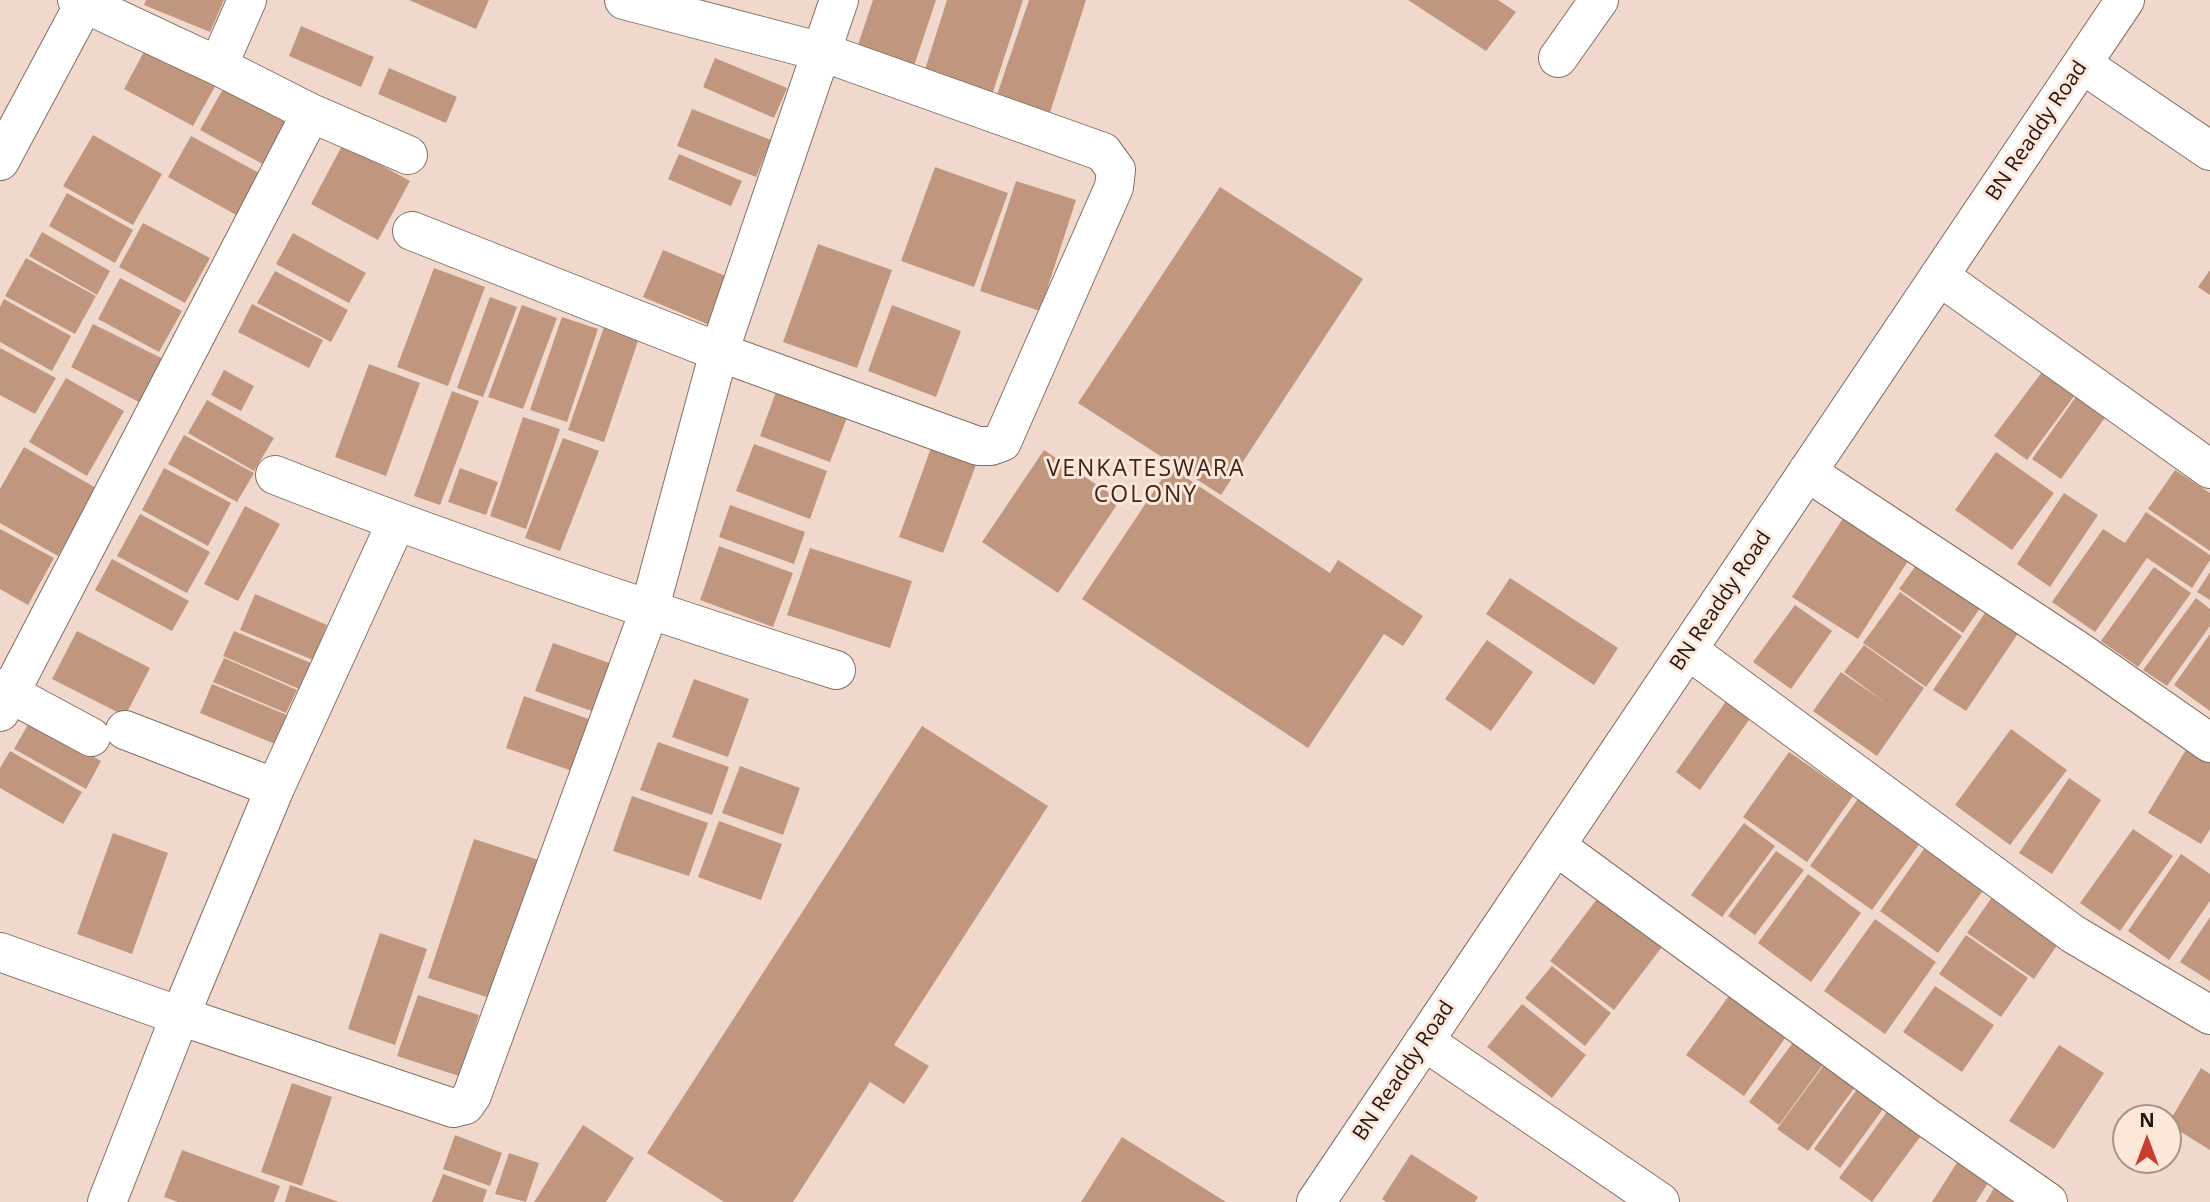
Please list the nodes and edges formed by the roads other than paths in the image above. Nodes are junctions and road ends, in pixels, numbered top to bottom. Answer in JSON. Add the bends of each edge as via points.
{"nodes":[{"id":1,"x":247,"y":0,"type":"edge"},
{"id":2,"x":624,"y":0,"type":"edge"},
{"id":3,"x":839,"y":0,"type":"edge"},
{"id":4,"x":1599,"y":0,"type":"edge"},
{"id":5,"x":2125,"y":0,"type":"edge"},
{"id":6,"x":80,"y":2,"type":"edge"},
{"id":7,"x":822,"y":52,"type":"junction"},
{"id":8,"x":1558,"y":58,"type":"dead end"},
{"id":9,"x":2082,"y":64,"type":"junction"},
{"id":10,"x":218,"y":66,"type":"junction"},
{"id":11,"x":312,"y":113,"type":"junction"},
{"id":12,"x":2210,"y":151,"type":"edge"},
{"id":13,"x":408,"y":155,"type":"dead end"},
{"id":14,"x":0,"y":161,"type":"edge"},
{"id":15,"x":412,"y":231,"type":"dead end"},
{"id":16,"x":1939,"y":276,"type":"junction"},
{"id":17,"x":719,"y":352,"type":"junction"},
{"id":18,"x":2210,"y":469,"type":"edge"},
{"id":19,"x":1807,"y":472,"type":"junction"},
{"id":20,"x":275,"y":475,"type":"dead end"},
{"id":21,"x":396,"y":523,"type":"junction"},
{"id":22,"x":649,"y":611,"type":"junction"},
{"id":23,"x":1688,"y":650,"type":"junction"},
{"id":24,"x":836,"y":670,"type":"dead end"},
{"id":25,"x":4,"y":698,"type":"edge"},
{"id":26,"x":2210,"y":743,"type":"edge"},
{"id":27,"x":275,"y":788,"type":"junction"},
{"id":28,"x":1556,"y":846,"type":"junction"},
{"id":29,"x":0,"y":952,"type":"edge"},
{"id":30,"x":2210,"y":1014,"type":"edge"},
{"id":31,"x":180,"y":1016,"type":"junction"},
{"id":32,"x":1424,"y":1041,"type":"junction"},
{"id":33,"x":107,"y":1202,"type":"edge"},
{"id":34,"x":1316,"y":1202,"type":"edge"},
{"id":35,"x":1660,"y":1202,"type":"edge"},
{"id":36,"x":2048,"y":1202,"type":"edge"}],
"edges":[{"from":1,"to":10,"type":"street"},
{"from":2,"to":7,"type":"street"},
{"from":3,"to":7,"type":"street"},
{"from":4,"to":8,"type":"street"},
{"from":5,"to":9,"type":"street","name":"BN Readdy Road"},
{"from":6,"to":10,"type":"street"},
{"from":6,"to":14,"type":"street"},
{"from":7,"to":17,"type":"street"},
{"from":7,"to":17,"type":"street","via":[[1103,152],[1116,170],[1114,187],[1002,442],[978,446]]},
{"from":9,"to":12,"type":"street"},
{"from":9,"to":16,"type":"street","name":"BN Readdy Road"},
{"from":10,"to":11,"type":"street"},
{"from":11,"to":13,"type":"street"},
{"from":11,"to":25,"type":"street"},
{"from":15,"to":17,"type":"street"},
{"from":16,"to":18,"type":"street"},
{"from":16,"to":19,"type":"street","name":"BN Readdy Road"},
{"from":17,"to":22,"type":"street"},
{"from":19,"to":23,"type":"street","name":"BN Readdy Road"},
{"from":19,"to":26,"type":"street"},
{"from":20,"to":21,"type":"street"},
{"from":21,"to":22,"type":"street"},
{"from":21,"to":27,"type":"street"},
{"from":22,"to":24,"type":"street"},
{"from":22,"to":31,"type":"street","via":[[465,1105],[453,1108]]},
{"from":23,"to":28,"type":"street","name":"BN Readdy Road"},
{"from":23,"to":30,"type":"street","via":[[2073,934]]},
{"from":25,"to":27,"type":"street"},
{"from":27,"to":31,"type":"street"},
{"from":28,"to":32,"type":"street","name":"BN Readdy Road"},
{"from":28,"to":36,"type":"street"},
{"from":29,"to":31,"type":"street"},
{"from":31,"to":33,"type":"street"},
{"from":32,"to":34,"type":"street","name":"BN Readdy Road"},
{"from":32,"to":35,"type":"street"}]}
